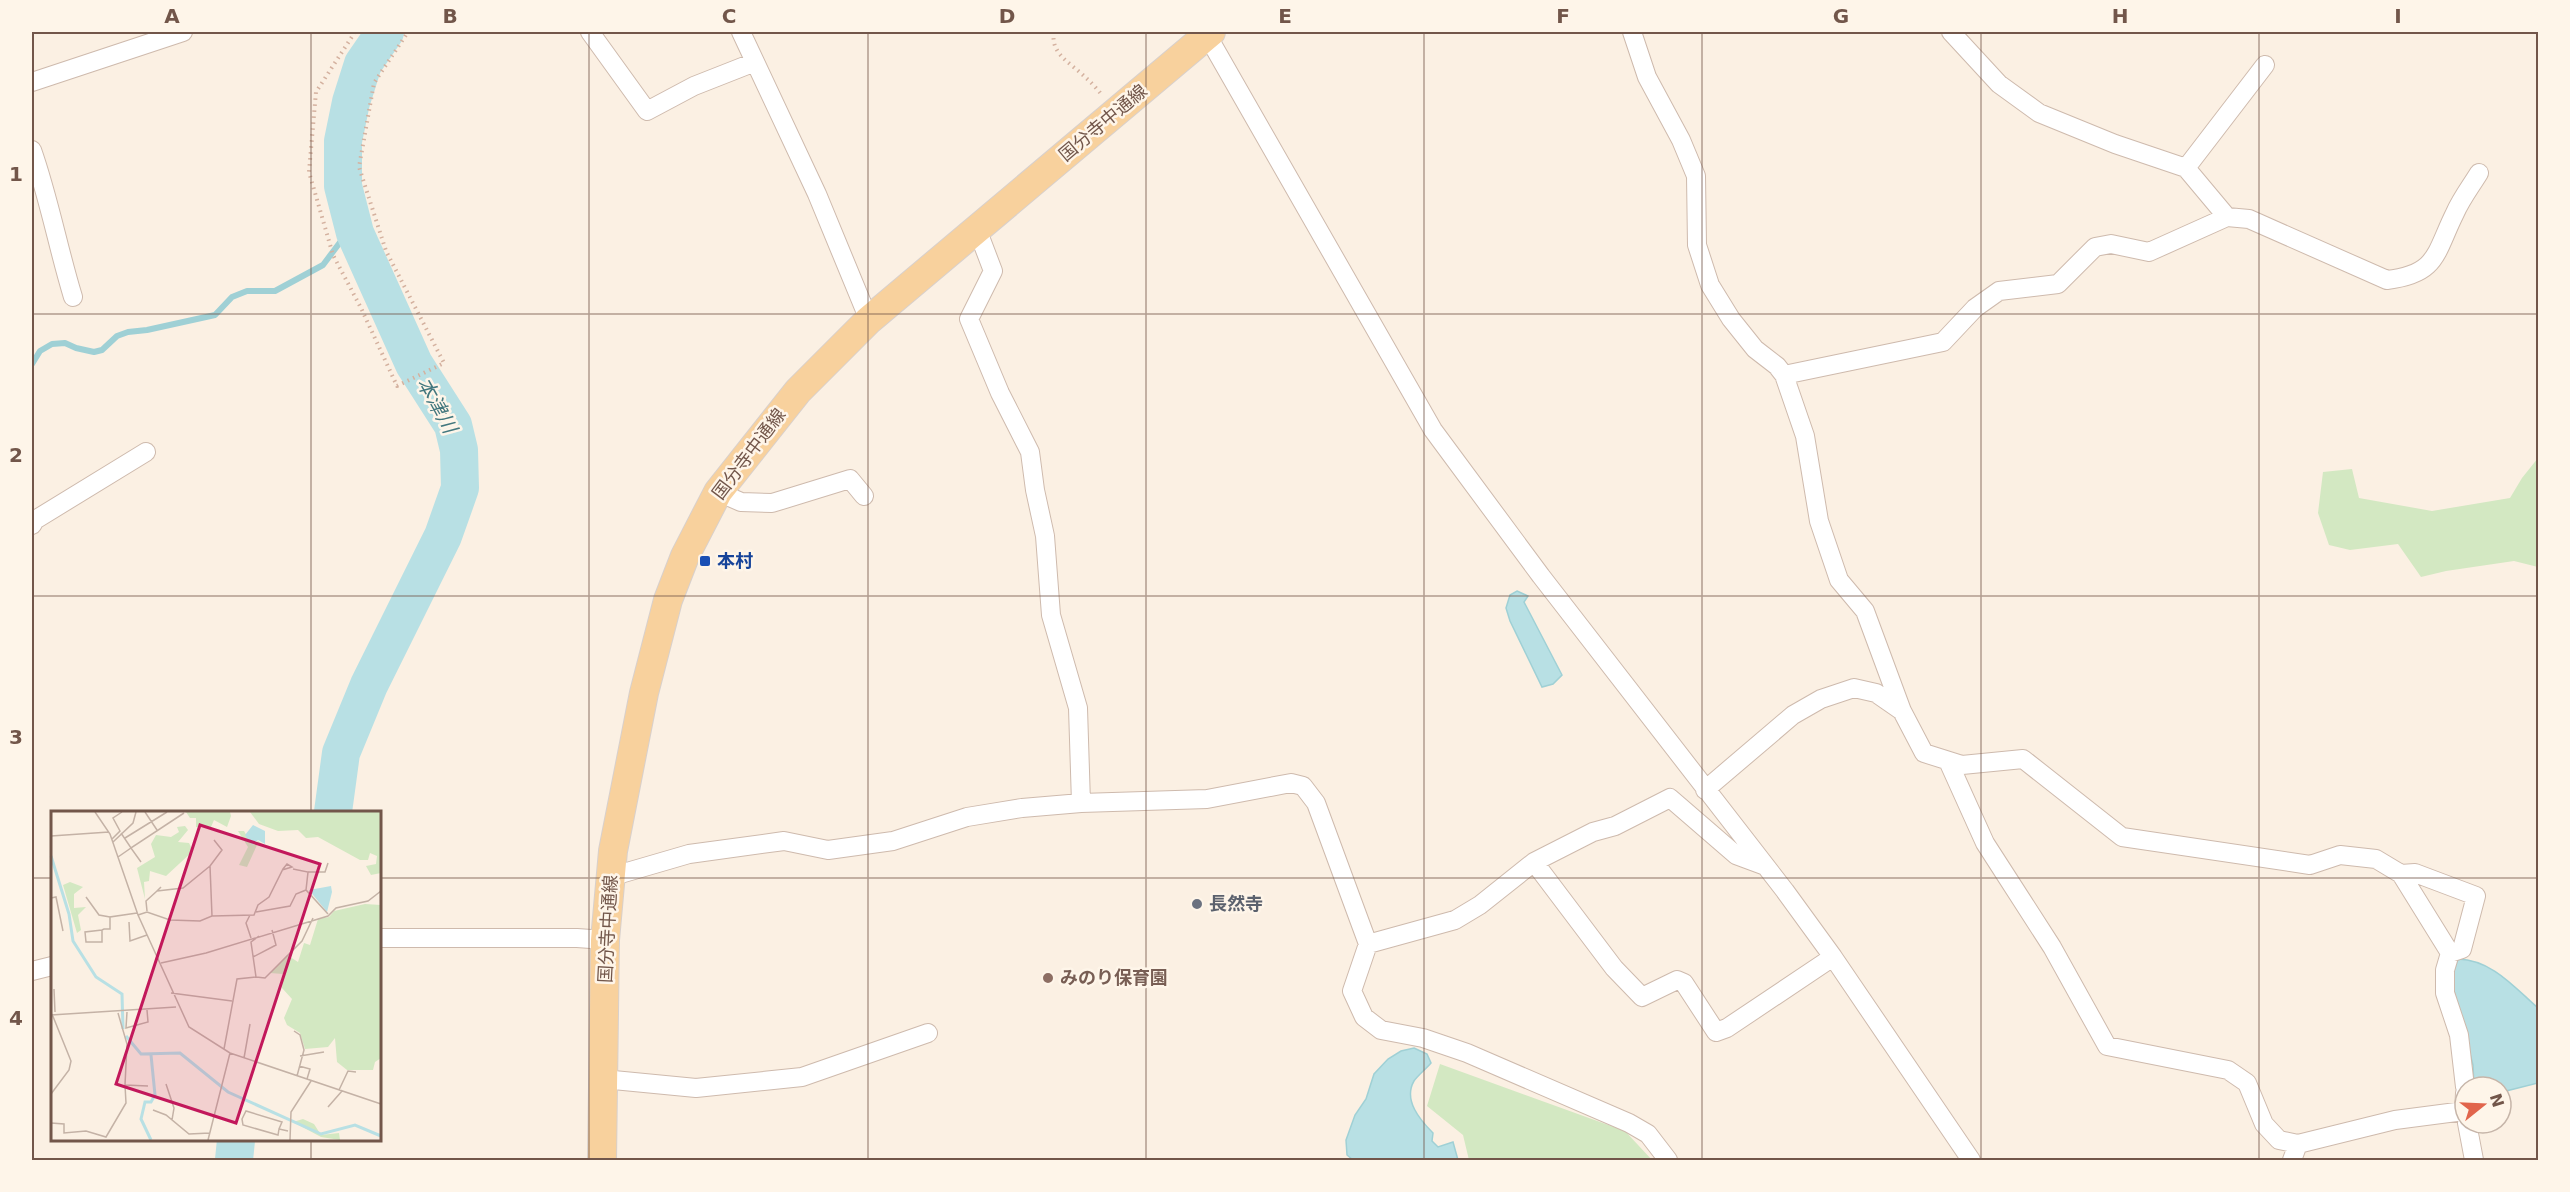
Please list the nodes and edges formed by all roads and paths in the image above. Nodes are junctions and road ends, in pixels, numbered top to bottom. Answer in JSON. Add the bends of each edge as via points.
{"nodes":[{"id":1,"x":183,"y":32,"type":"edge"},
{"id":2,"x":355,"y":32,"type":"edge"},
{"id":3,"x":408,"y":32,"type":"edge"},
{"id":4,"x":590,"y":32,"type":"edge"},
{"id":5,"x":741,"y":32,"type":"edge"},
{"id":6,"x":1054,"y":32,"type":"edge"},
{"id":7,"x":1632,"y":32,"type":"edge"},
{"id":8,"x":1951,"y":32,"type":"edge"},
{"id":9,"x":1209,"y":33,"type":"edge"},
{"id":10,"x":755,"y":62,"type":"junction"},
{"id":11,"x":2265,"y":65,"type":"dead end"},
{"id":12,"x":32,"y":82,"type":"edge"},
{"id":13,"x":1116,"y":111,"type":"junction"},
{"id":14,"x":32,"y":150,"type":"edge"},
{"id":15,"x":2186,"y":168,"type":"junction"},
{"id":16,"x":2479,"y":173,"type":"dead end"},
{"id":17,"x":2227,"y":217,"type":"junction"},
{"id":18,"x":977,"y":229,"type":"junction"},
{"id":19,"x":73,"y":297,"type":"dead end"},
{"id":20,"x":869,"y":320,"type":"junction"},
{"id":21,"x":1784,"y":375,"type":"junction"},
{"id":22,"x":146,"y":452,"type":"dead end"},
{"id":23,"x":718,"y":492,"type":"junction"},
{"id":24,"x":864,"y":496,"type":"dead end"},
{"id":25,"x":32,"y":525,"type":"edge"},
{"id":26,"x":1902,"y":711,"type":"junction"},
{"id":27,"x":1948,"y":761,"type":"junction"},
{"id":28,"x":1705,"y":790,"type":"junction"},
{"id":29,"x":1081,"y":803,"type":"junction"},
{"id":30,"x":1534,"y":862,"type":"junction"},
{"id":31,"x":1763,"y":865,"type":"junction"},
{"id":32,"x":2401,"y":874,"type":"junction"},
{"id":33,"x":610,"y":878,"type":"junction"},
{"id":34,"x":381,"y":938,"type":"edge"},
{"id":35,"x":605,"y":940,"type":"junction"},
{"id":36,"x":1368,"y":944,"type":"junction"},
{"id":37,"x":2450,"y":953,"type":"junction"},
{"id":38,"x":1833,"y":957,"type":"junction"},
{"id":39,"x":51,"y":966,"type":"edge"},
{"id":40,"x":32,"y":971,"type":"edge"},
{"id":41,"x":928,"y":1033,"type":"dead end"},
{"id":42,"x":2464,"y":1075,"type":"edge"},
{"id":43,"x":603,"y":1079,"type":"junction"},
{"id":44,"x":2453,"y":1113,"type":"edge"},
{"id":45,"x":2469,"y":1135,"type":"edge"},
{"id":46,"x":2295,"y":1152,"type":"edge"},
{"id":47,"x":602,"y":1161,"type":"edge"},
{"id":48,"x":1668,"y":1161,"type":"edge"},
{"id":49,"x":1971,"y":1161,"type":"edge"},
{"id":50,"x":2474,"y":1161,"type":"edge"}],
"edges":[{"from":1,"to":12,"type":"street"},
{"from":2,"to":3,"type":"path","via":[[316,92],[309,172],[333,255],[397,386],[444,363],[386,251],[359,167],[374,83]]},
{"from":4,"to":10,"type":"street","via":[[647,111],[694,86]]},
{"from":5,"to":10,"type":"street"},
{"from":6,"to":13,"type":"path","via":[[1057,53],[1086,77]]},
{"from":7,"to":21,"type":"street","via":[[1647,77],[1696,176],[1697,245],[1710,285],[1755,349]]},
{"from":8,"to":15,"type":"street","via":[[2000,84],[2038,113]]},
{"from":9,"to":13,"type":"main road","name":"国分寺中通線"},
{"from":9,"to":28,"type":"street","via":[[1433,430]]},
{"from":10,"to":20,"type":"street","via":[[817,194]]},
{"from":11,"to":15,"type":"street"},
{"from":13,"to":18,"type":"main road","name":"国分寺中通線"},
{"from":14,"to":19,"type":"street"},
{"from":15,"to":17,"type":"street"},
{"from":16,"to":17,"type":"street","via":[[2455,213],[2441,247],[2427,267],[2409,277],[2387,280],[2249,219]]},
{"from":17,"to":21,"type":"street","via":[[2149,252],[2111,244],[2095,247],[2058,284],[1999,291],[1943,342]]},
{"from":18,"to":20,"type":"main road","name":"国分寺中通線"},
{"from":18,"to":29,"type":"street","via":[[993,271],[969,319],[1030,452],[1045,536],[1052,615],[1078,708]]},
{"from":20,"to":23,"type":"main road","name":"国分寺中通線","via":[[798,391]]},
{"from":21,"to":26,"type":"street","via":[[1805,436],[1819,521],[1839,580],[1865,611]]},
{"from":22,"to":25,"type":"street"},
{"from":23,"to":24,"type":"street","via":[[741,502],[772,503],[850,479]]},
{"from":23,"to":33,"type":"main road","name":"国分寺中通線","via":[[685,556],[668,600],[644,693]]},
{"from":26,"to":27,"type":"street","via":[[1924,753]]},
{"from":26,"to":28,"type":"street","via":[[1876,693],[1854,688],[1821,699],[1792,715]]},
{"from":27,"to":32,"type":"street","via":[[1962,765],[2023,759],[2122,837],[2310,866],[2340,855],[2376,859]]},
{"from":27,"to":46,"type":"street","via":[[1985,843],[2052,947],[2107,1046],[2228,1070],[2247,1083],[2264,1124]]},
{"from":28,"to":31,"type":"street"},
{"from":29,"to":33,"type":"street","via":[[967,817],[893,841],[828,850],[784,841],[689,854]]},
{"from":29,"to":36,"type":"street","via":[[1208,799],[1291,783],[1303,786],[1316,803]]},
{"from":30,"to":31,"type":"street","via":[[1670,798],[1736,855]]},
{"from":30,"to":36,"type":"street","via":[[1455,920]]},
{"from":30,"to":38,"type":"street","via":[[1614,968],[1641,997],[1677,980],[1684,982],[1716,1032]]},
{"from":31,"to":38,"type":"street"},
{"from":32,"to":37,"type":"street"},
{"from":32,"to":37,"type":"street","via":[[2415,873],[2475,896],[2462,948]]},
{"from":33,"to":35,"type":"main road","name":"国分寺中通線"},
{"from":34,"to":35,"type":"street"},
{"from":35,"to":43,"type":"main road","name":"国分寺中通線"},
{"from":36,"to":48,"type":"street","via":[[1352,991],[1365,1017],[1381,1030],[1423,1038],[1467,1053],[1629,1123],[1648,1134]]},
{"from":37,"to":42,"type":"street","via":[[2445,993],[2459,1035]]},
{"from":38,"to":49,"type":"street"},
{"from":39,"to":40,"type":"street"},
{"from":41,"to":43,"type":"street","via":[[801,1077],[696,1088]]},
{"from":43,"to":47,"type":"main road","name":"国分寺中通線"},
{"from":44,"to":46,"type":"street","via":[[2395,1120]]},
{"from":45,"to":50,"type":"street"}]}
